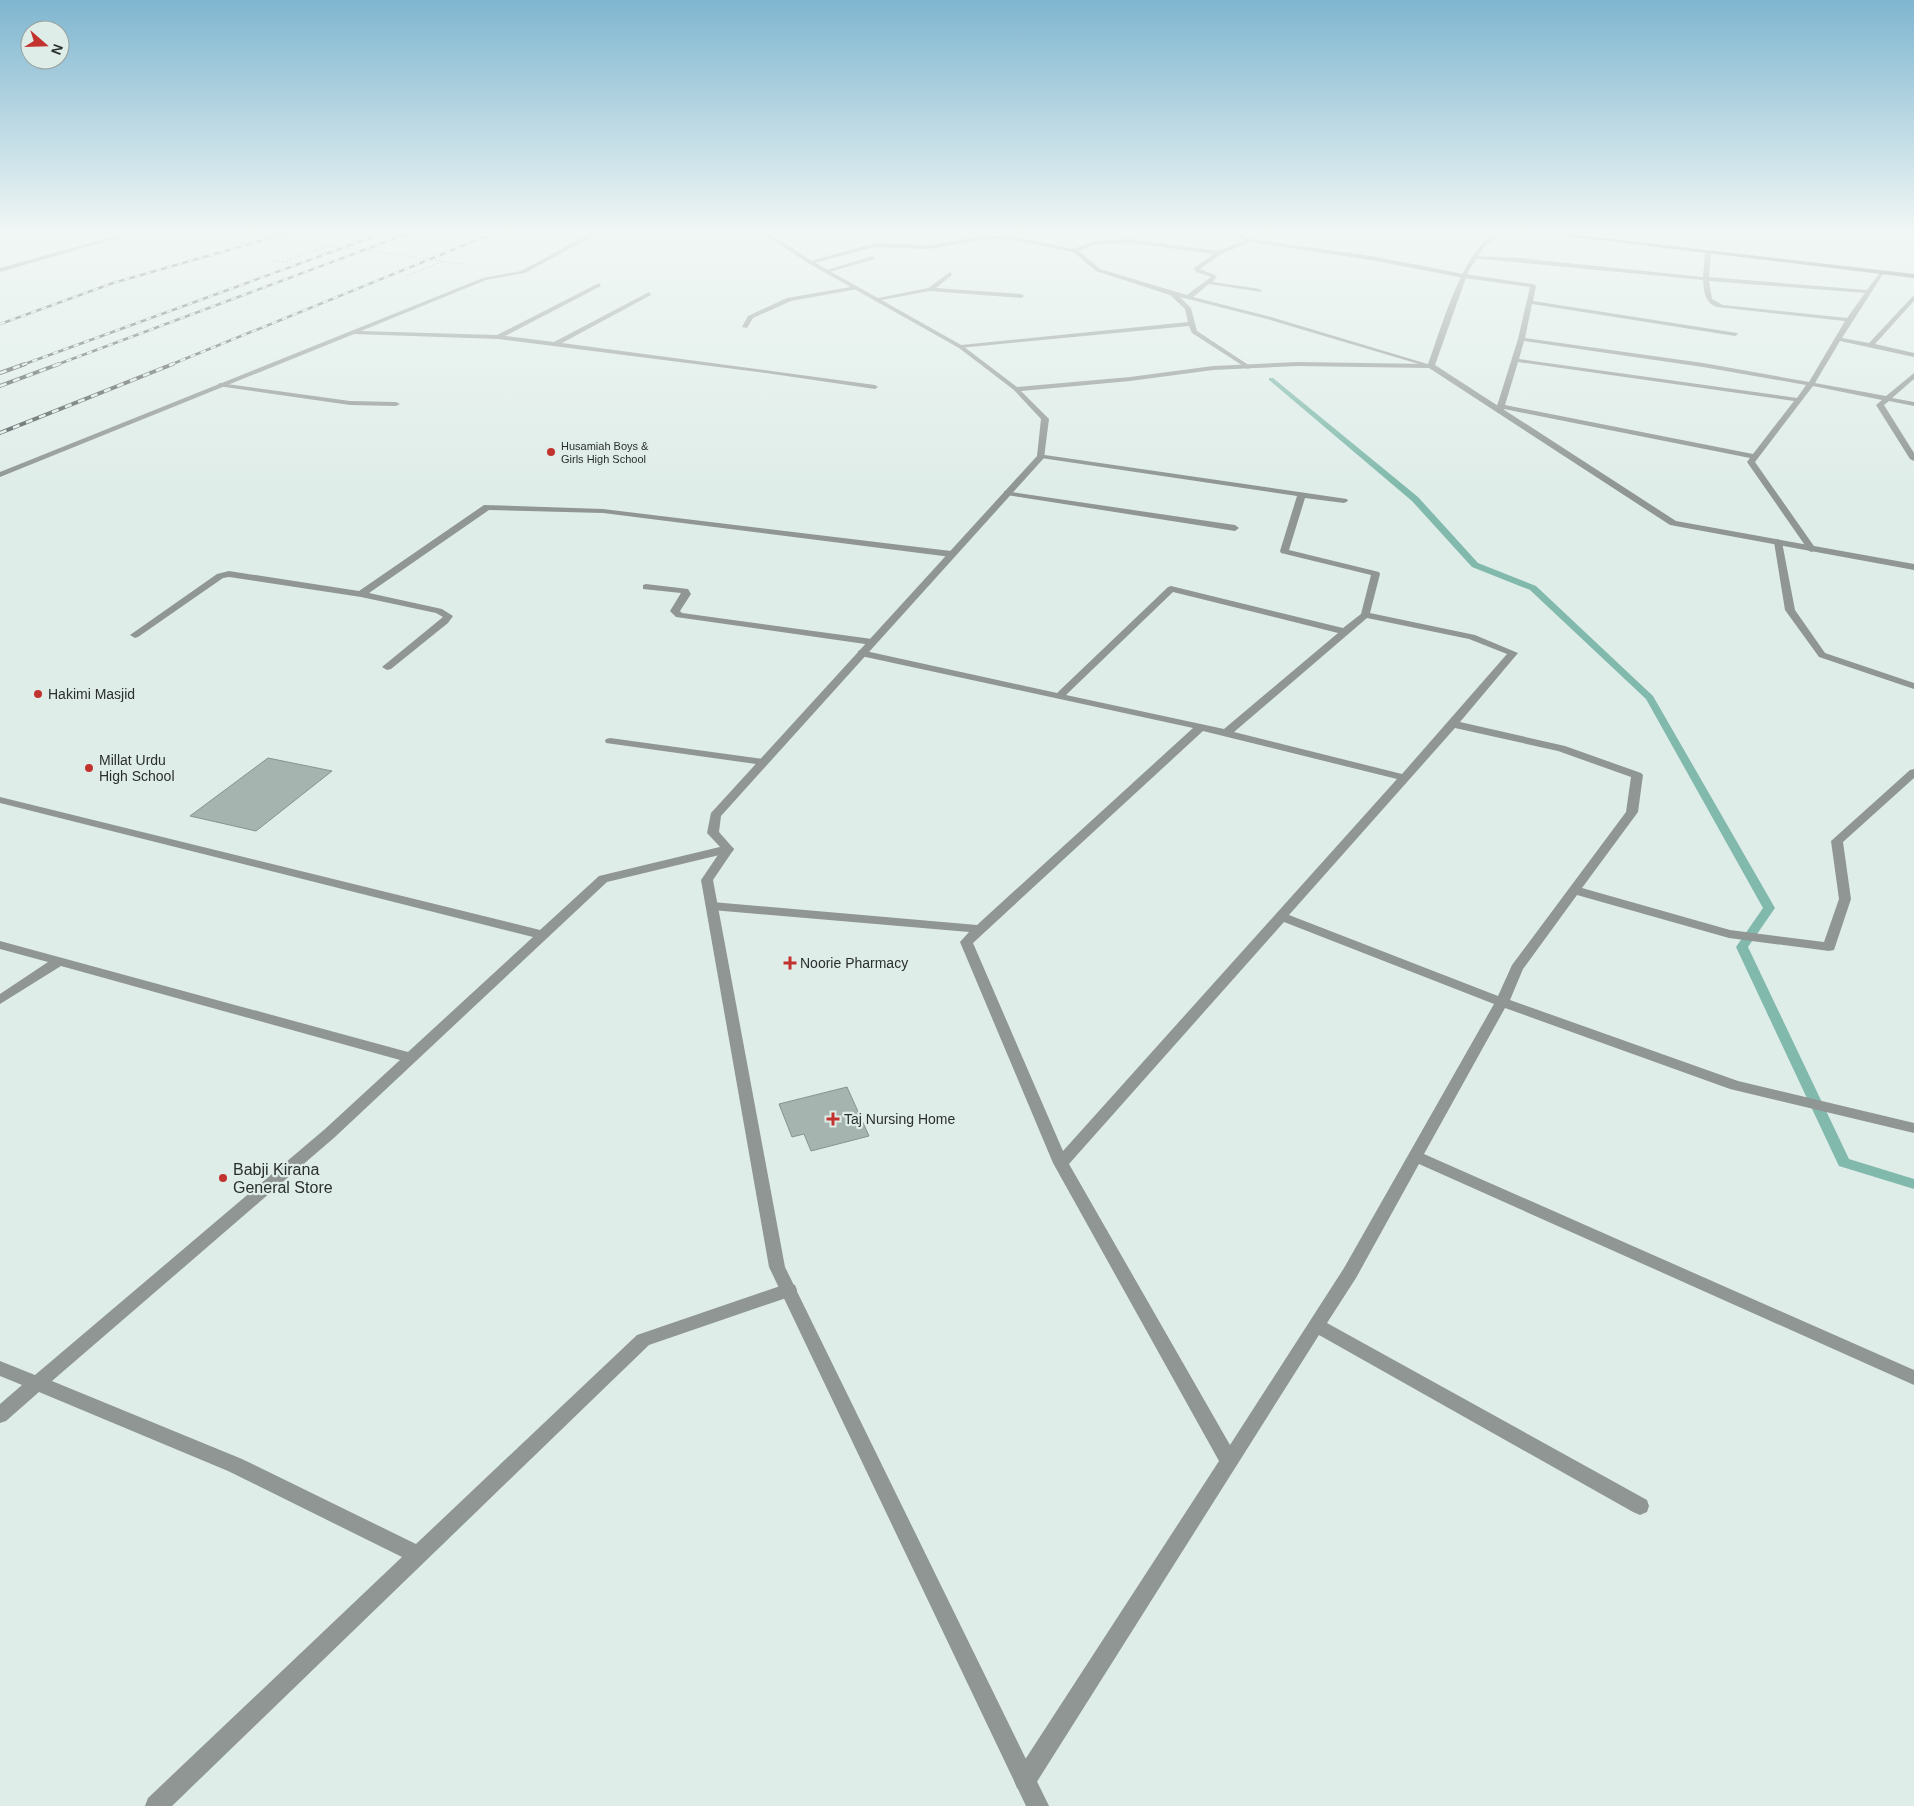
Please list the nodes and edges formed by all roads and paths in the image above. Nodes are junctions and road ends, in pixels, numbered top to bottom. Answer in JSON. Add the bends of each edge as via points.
{"nodes":[{"id":1,"x":395,"y":315,"type":"edge"},
{"id":2,"x":540,"y":315,"type":"edge"},
{"id":3,"x":609,"y":315,"type":"edge"},
{"id":4,"x":754,"y":315,"type":"edge"},
{"id":5,"x":904,"y":315,"type":"edge"},
{"id":6,"x":1190,"y":315,"type":"edge"},
{"id":7,"x":1259,"y":315,"type":"edge"},
{"id":8,"x":1450,"y":315,"type":"edge"},
{"id":9,"x":1526,"y":315,"type":"edge"},
{"id":10,"x":1614,"y":315,"type":"edge"},
{"id":11,"x":1804,"y":315,"type":"edge"},
{"id":12,"x":1852,"y":315,"type":"edge"},
{"id":13,"x":1898,"y":315,"type":"edge"},
{"id":14,"x":1849,"y":320,"type":"junction"},
{"id":15,"x":1192,"y":324,"type":"junction"},
{"id":16,"x":745,"y":327,"type":"dead end"},
{"id":17,"x":354,"y":332,"type":"junction"},
{"id":18,"x":1735,"y":334,"type":"dead end"},
{"id":19,"x":498,"y":337,"type":"junction"},
{"id":20,"x":1521,"y":339,"type":"junction"},
{"id":21,"x":1838,"y":339,"type":"junction"},
{"id":22,"x":555,"y":344,"type":"junction"},
{"id":23,"x":1871,"y":345,"type":"junction"},
{"id":24,"x":961,"y":347,"type":"junction"},
{"id":25,"x":1914,"y":355,"type":"edge"},
{"id":26,"x":1515,"y":360,"type":"junction"},
{"id":27,"x":1431,"y":366,"type":"junction"},
{"id":28,"x":1248,"y":367,"type":"junction"},
{"id":29,"x":1912,"y":379,"type":"edge"},
{"id":30,"x":1811,"y":384,"type":"junction"},
{"id":31,"x":220,"y":385,"type":"junction"},
{"id":32,"x":874,"y":387,"type":"dead end"},
{"id":33,"x":1016,"y":389,"type":"junction"},
{"id":34,"x":1888,"y":399,"type":"junction"},
{"id":35,"x":1799,"y":400,"type":"junction"},
{"id":36,"x":396,"y":404,"type":"dead end"},
{"id":37,"x":1914,"y":404,"type":"edge"},
{"id":38,"x":1500,"y":408,"type":"junction"},
{"id":39,"x":1912,"y":455,"type":"edge"},
{"id":40,"x":1041,"y":456,"type":"junction"},
{"id":41,"x":1755,"y":458,"type":"junction"},
{"id":42,"x":0,"y":474,"type":"edge"},
{"id":43,"x":1007,"y":493,"type":"junction"},
{"id":44,"x":1302,"y":494,"type":"junction"},
{"id":45,"x":1344,"y":500,"type":"dead end"},
{"id":46,"x":1235,"y":528,"type":"dead end"},
{"id":47,"x":1778,"y":542,"type":"junction"},
{"id":48,"x":1812,"y":548,"type":"junction"},
{"id":49,"x":951,"y":554,"type":"junction"},
{"id":50,"x":1914,"y":567,"type":"edge"},
{"id":51,"x":646,"y":587,"type":"dead end"},
{"id":52,"x":361,"y":594,"type":"junction"},
{"id":53,"x":1365,"y":615,"type":"junction"},
{"id":54,"x":1346,"y":632,"type":"junction"},
{"id":55,"x":135,"y":635,"type":"dead end"},
{"id":56,"x":872,"y":642,"type":"junction"},
{"id":57,"x":861,"y":653,"type":"junction"},
{"id":58,"x":387,"y":667,"type":"dead end"},
{"id":59,"x":1914,"y":686,"type":"edge"},
{"id":60,"x":1059,"y":696,"type":"junction"},
{"id":61,"x":1454,"y":724,"type":"junction"},
{"id":62,"x":1201,"y":727,"type":"junction"},
{"id":63,"x":1226,"y":733,"type":"junction"},
{"id":64,"x":610,"y":741,"type":"dead end"},
{"id":65,"x":763,"y":762,"type":"junction"},
{"id":66,"x":1914,"y":772,"type":"edge"},
{"id":67,"x":1405,"y":778,"type":"junction"},
{"id":68,"x":0,"y":800,"type":"edge"},
{"id":69,"x":728,"y":848,"type":"junction"},
{"id":70,"x":1575,"y":890,"type":"junction"},
{"id":71,"x":712,"y":906,"type":"junction"},
{"id":72,"x":1280,"y":916,"type":"junction"},
{"id":73,"x":981,"y":928,"type":"junction"},
{"id":74,"x":543,"y":935,"type":"junction"},
{"id":75,"x":0,"y":945,"type":"edge"},
{"id":76,"x":59,"y":961,"type":"junction"},
{"id":77,"x":0,"y":1000,"type":"edge"},
{"id":78,"x":1502,"y":1002,"type":"junction"},
{"id":79,"x":411,"y":1058,"type":"junction"},
{"id":80,"x":1914,"y":1128,"type":"edge"},
{"id":81,"x":1415,"y":1156,"type":"junction"},
{"id":82,"x":1061,"y":1163,"type":"junction"},
{"id":83,"x":789,"y":1290,"type":"junction"},
{"id":84,"x":1316,"y":1325,"type":"junction"},
{"id":85,"x":0,"y":1368,"type":"edge"},
{"id":86,"x":1914,"y":1378,"type":"edge"},
{"id":87,"x":36,"y":1384,"type":"junction"},
{"id":88,"x":0,"y":1415,"type":"edge"},
{"id":89,"x":1229,"y":1461,"type":"junction"},
{"id":90,"x":1640,"y":1506,"type":"dead end"},
{"id":91,"x":418,"y":1555,"type":"junction"},
{"id":92,"x":1025,"y":1780,"type":"junction"},
{"id":93,"x":156,"y":1806,"type":"edge"},
{"id":94,"x":1038,"y":1806,"type":"edge"}],
"edges":[{"from":1,"to":17,"type":"street"},
{"from":2,"to":19,"type":"street"},
{"from":3,"to":22,"type":"street"},
{"from":4,"to":16,"type":"street"},
{"from":5,"to":24,"type":"street"},
{"from":6,"to":15,"type":"street"},
{"from":7,"to":27,"type":"street"},
{"from":8,"to":27,"type":"street"},
{"from":9,"to":20,"type":"street"},
{"from":10,"to":18,"type":"street"},
{"from":11,"to":14,"type":"street"},
{"from":12,"to":14,"type":"street"},
{"from":13,"to":23,"type":"street"},
{"from":14,"to":21,"type":"street"},
{"from":15,"to":24,"type":"street"},
{"from":15,"to":28,"type":"street","via":[[1194,332]]},
{"from":17,"to":19,"type":"street"},
{"from":17,"to":31,"type":"street"},
{"from":19,"to":22,"type":"street"},
{"from":20,"to":26,"type":"street"},
{"from":20,"to":30,"type":"street","via":[[1732,369]]},
{"from":21,"to":23,"type":"street"},
{"from":21,"to":30,"type":"street"},
{"from":22,"to":32,"type":"street"},
{"from":23,"to":25,"type":"street"},
{"from":24,"to":33,"type":"street"},
{"from":26,"to":35,"type":"street"},
{"from":26,"to":38,"type":"street"},
{"from":27,"to":28,"type":"street","via":[[1298,364]]},
{"from":27,"to":38,"type":"street"},
{"from":28,"to":33,"type":"street"},
{"from":29,"to":34,"type":"street"},
{"from":30,"to":34,"type":"street"},
{"from":30,"to":35,"type":"street"},
{"from":31,"to":36,"type":"street","via":[[350,402]]},
{"from":31,"to":42,"type":"street"},
{"from":33,"to":40,"type":"street","via":[[1045,419]]},
{"from":34,"to":37,"type":"street"},
{"from":34,"to":39,"type":"street","via":[[1880,405]]},
{"from":35,"to":41,"type":"street"},
{"from":38,"to":41,"type":"street"},
{"from":38,"to":47,"type":"street","via":[[1673,523]]},
{"from":40,"to":43,"type":"street"},
{"from":40,"to":44,"type":"street"},
{"from":41,"to":48,"type":"street","via":[[1751,462]]},
{"from":43,"to":46,"type":"street"},
{"from":43,"to":49,"type":"street"},
{"from":44,"to":45,"type":"street"},
{"from":44,"to":53,"type":"street","via":[[1284,551],[1376,574]]},
{"from":47,"to":48,"type":"street"},
{"from":47,"to":59,"type":"street","via":[[1790,610],[1822,656]]},
{"from":48,"to":50,"type":"street"},
{"from":49,"to":52,"type":"street","via":[[603,511],[487,507]]},
{"from":49,"to":56,"type":"street"},
{"from":51,"to":56,"type":"street","via":[[684,591],[686,594],[675,611],[679,615]]},
{"from":52,"to":55,"type":"street","via":[[229,574],[220,576]]},
{"from":52,"to":58,"type":"street","via":[[439,611],[448,616]]},
{"from":53,"to":54,"type":"street"},
{"from":53,"to":61,"type":"street","via":[[1472,637],[1513,653]]},
{"from":54,"to":60,"type":"street","via":[[1170,589]]},
{"from":54,"to":63,"type":"street"},
{"from":56,"to":57,"type":"street"},
{"from":57,"to":60,"type":"street"},
{"from":57,"to":65,"type":"street"},
{"from":60,"to":62,"type":"street"},
{"from":61,"to":67,"type":"street"},
{"from":61,"to":70,"type":"street","via":[[1561,748],[1638,775],[1632,812]]},
{"from":62,"to":63,"type":"street"},
{"from":62,"to":73,"type":"street"},
{"from":63,"to":67,"type":"street"},
{"from":64,"to":65,"type":"street"},
{"from":65,"to":69,"type":"street","via":[[715,814],[713,833]]},
{"from":66,"to":70,"type":"street","via":[[1837,841],[1844,899],[1829,947],[1729,934]]},
{"from":67,"to":72,"type":"street"},
{"from":68,"to":74,"type":"street"},
{"from":69,"to":71,"type":"street","via":[[707,880]]},
{"from":69,"to":74,"type":"street","via":[[603,879]]},
{"from":70,"to":78,"type":"street","via":[[1517,968]]},
{"from":71,"to":73,"type":"street"},
{"from":71,"to":83,"type":"street","via":[[777,1267]]},
{"from":72,"to":78,"type":"street"},
{"from":72,"to":82,"type":"street"},
{"from":73,"to":82,"type":"street","via":[[966,942]]},
{"from":74,"to":79,"type":"street"},
{"from":75,"to":76,"type":"street"},
{"from":76,"to":77,"type":"street"},
{"from":76,"to":79,"type":"street"},
{"from":78,"to":80,"type":"street","via":[[1735,1085]]},
{"from":78,"to":81,"type":"street"},
{"from":79,"to":87,"type":"street","via":[[330,1133]]},
{"from":81,"to":84,"type":"street","via":[[1350,1274]]},
{"from":81,"to":86,"type":"street"},
{"from":82,"to":89,"type":"street"},
{"from":83,"to":91,"type":"street","via":[[644,1340]]},
{"from":83,"to":92,"type":"street"},
{"from":84,"to":89,"type":"street"},
{"from":84,"to":90,"type":"street"},
{"from":85,"to":87,"type":"street"},
{"from":87,"to":88,"type":"street"},
{"from":87,"to":91,"type":"street","via":[[235,1465]]},
{"from":89,"to":92,"type":"street"},
{"from":91,"to":93,"type":"street"},
{"from":92,"to":94,"type":"street"}]}
